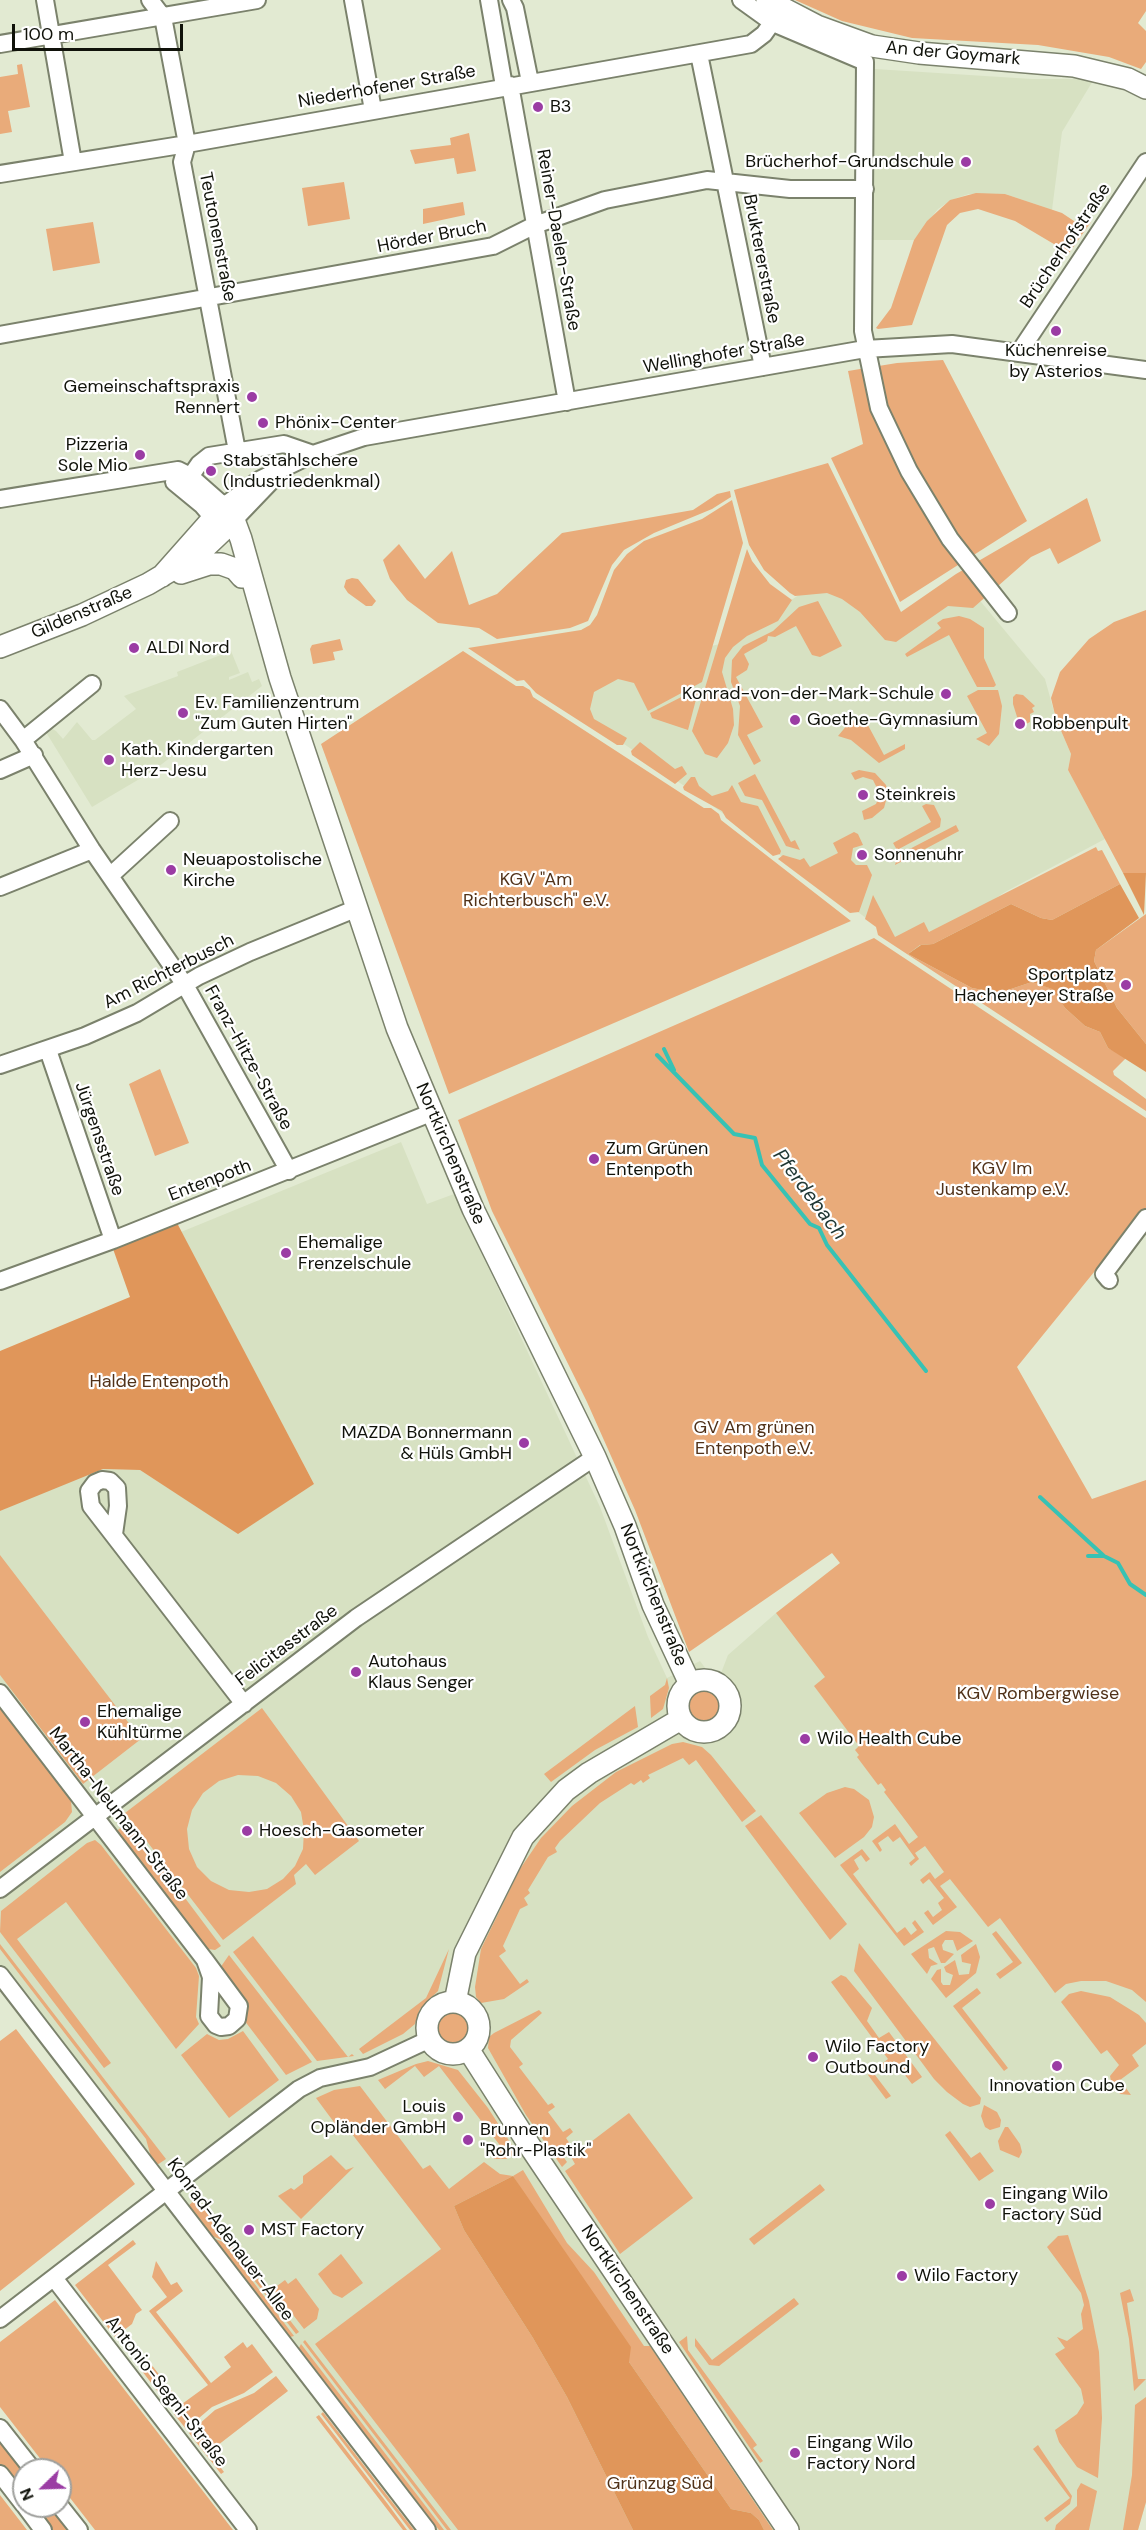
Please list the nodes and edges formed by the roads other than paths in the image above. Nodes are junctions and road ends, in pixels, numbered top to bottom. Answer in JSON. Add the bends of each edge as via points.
{"nodes":[{"id":1,"x":45,"y":0,"type":"edge"},
{"id":2,"x":150,"y":0,"type":"edge"},
{"id":3,"x":257,"y":0,"type":"edge"},
{"id":4,"x":353,"y":0,"type":"edge"},
{"id":5,"x":489,"y":0,"type":"edge"},
{"id":6,"x":511,"y":0,"type":"edge"},
{"id":7,"x":763,"y":9,"type":"edge"},
{"id":8,"x":163,"y":16,"type":"junction"},
{"id":9,"x":51,"y":35,"type":"junction"},
{"id":10,"x":0,"y":44,"type":"edge"},
{"id":11,"x":699,"y":54,"type":"junction"},
{"id":12,"x":530,"y":81,"type":"junction"},
{"id":13,"x":507,"y":86,"type":"junction"},
{"id":14,"x":1146,"y":88,"type":"edge"},
{"id":15,"x":373,"y":110,"type":"junction"},
{"id":16,"x":186,"y":144,"type":"junction"},
{"id":17,"x":73,"y":162,"type":"junction"},
{"id":18,"x":1146,"y":162,"type":"edge"},
{"id":19,"x":0,"y":174,"type":"edge"},
{"id":20,"x":726,"y":183,"type":"junction"},
{"id":21,"x":865,"y":189,"type":"junction"},
{"id":22,"x":535,"y":225,"type":"junction"},
{"id":23,"x":209,"y":299,"type":"junction"},
{"id":24,"x":0,"y":335,"type":"edge"},
{"id":25,"x":866,"y":349,"type":"junction"},
{"id":26,"x":1020,"y":351,"type":"junction"},
{"id":27,"x":763,"y":367,"type":"junction"},
{"id":28,"x":1146,"y":370,"type":"edge"},
{"id":29,"x":567,"y":402,"type":"junction"},
{"id":30,"x":237,"y":451,"type":"junction"},
{"id":31,"x":314,"y":454,"type":"junction"},
{"id":32,"x":187,"y":482,"type":"junction"},
{"id":33,"x":0,"y":500,"type":"edge"},
{"id":34,"x":224,"y":519,"type":"junction"},
{"id":35,"x":162,"y":576,"type":"junction"},
{"id":36,"x":242,"y":577,"type":"junction"},
{"id":37,"x":257,"y":604,"type":"junction"},
{"id":38,"x":1008,"y":612,"type":"dead end"},
{"id":39,"x":0,"y":647,"type":"edge"},
{"id":40,"x":92,"y":684,"type":"dead end"},
{"id":41,"x":0,"y":709,"type":"edge"},
{"id":42,"x":23,"y":740,"type":"junction"},
{"id":43,"x":34,"y":756,"type":"junction"},
{"id":44,"x":0,"y":770,"type":"edge"},
{"id":45,"x":170,"y":820,"type":"dead end"},
{"id":46,"x":92,"y":850,"type":"junction"},
{"id":47,"x":110,"y":876,"type":"junction"},
{"id":48,"x":0,"y":887,"type":"edge"},
{"id":49,"x":355,"y":909,"type":"junction"},
{"id":50,"x":185,"y":985,"type":"junction"},
{"id":51,"x":48,"y":1050,"type":"junction"},
{"id":52,"x":0,"y":1065,"type":"edge"},
{"id":53,"x":432,"y":1112,"type":"junction"},
{"id":54,"x":290,"y":1172,"type":"junction"},
{"id":55,"x":1146,"y":1218,"type":"edge"},
{"id":56,"x":113,"y":1240,"type":"junction"},
{"id":57,"x":1109,"y":1280,"type":"dead end"},
{"id":58,"x":0,"y":1281,"type":"edge"},
{"id":59,"x":595,"y":1457,"type":"junction"},
{"id":60,"x":114,"y":1534,"type":"dead end"},
{"id":61,"x":690,"y":1684,"type":"junction"},
{"id":62,"x":0,"y":1693,"type":"edge"},
{"id":63,"x":244,"y":1704,"type":"junction"},
{"id":64,"x":681,"y":1719,"type":"junction"},
{"id":65,"x":96,"y":1817,"type":"junction"},
{"id":66,"x":6,"y":1885,"type":"edge"},
{"id":67,"x":0,"y":1894,"type":"edge"},
{"id":68,"x":205,"y":1960,"type":"dead end"},
{"id":69,"x":0,"y":1975,"type":"edge"},
{"id":70,"x":455,"y":2002,"type":"junction"},
{"id":71,"x":430,"y":2039,"type":"junction"},
{"id":72,"x":468,"y":2049,"type":"junction"},
{"id":73,"x":167,"y":2189,"type":"junction"},
{"id":74,"x":54,"y":2278,"type":"junction"},
{"id":75,"x":0,"y":2319,"type":"edge"},
{"id":76,"x":0,"y":2428,"type":"edge"},
{"id":77,"x":24,"y":2458,"type":"edge"},
{"id":78,"x":0,"y":2474,"type":"edge"},
{"id":79,"x":12,"y":2490,"type":"edge"},
{"id":80,"x":34,"y":2518,"type":"edge"},
{"id":81,"x":70,"y":2518,"type":"edge"},
{"id":82,"x":43,"y":2530,"type":"edge"},
{"id":83,"x":79,"y":2530,"type":"edge"},
{"id":84,"x":248,"y":2530,"type":"edge"},
{"id":85,"x":427,"y":2530,"type":"edge"},
{"id":86,"x":788,"y":2530,"type":"edge"}],
"edges":[{"from":1,"to":9,"type":"street"},
{"from":2,"to":8,"type":"street","name":"Teutonenstraße"},
{"from":3,"to":8,"type":"street"},
{"from":4,"to":15,"type":"street"},
{"from":5,"to":13,"type":"street","name":"Reiner-Daelen-Straße"},
{"from":6,"to":12,"type":"street"},
{"from":7,"to":11,"type":"street","name":"Niederhofener Straße","via":[[751,44]]},
{"from":7,"to":14,"type":"main road","name":"An der Goymark","via":[[872,46],[1065,64],[1128,79]]},
{"from":7,"to":21,"type":"street","via":[[865,62]]},
{"from":8,"to":9,"type":"street"},
{"from":8,"to":16,"type":"street","name":"Teutonenstraße"},
{"from":9,"to":10,"type":"street"},
{"from":9,"to":17,"type":"street"},
{"from":11,"to":12,"type":"street","name":"Niederhofener Straße"},
{"from":11,"to":20,"type":"street","name":"Bruktererstraße"},
{"from":12,"to":13,"type":"street","name":"Niederhofener Straße"},
{"from":13,"to":15,"type":"street","name":"Niederhofener Straße"},
{"from":13,"to":22,"type":"street","name":"Reiner-Daelen-Straße"},
{"from":15,"to":16,"type":"street","name":"Niederhofener Straße"},
{"from":16,"to":17,"type":"street","name":"Niederhofener Straße"},
{"from":16,"to":23,"type":"street","name":"Teutonenstraße","via":[[182,162]]},
{"from":17,"to":19,"type":"street","name":"Niederhofener Straße"},
{"from":18,"to":26,"type":"street","name":"Brücherhofstraße"},
{"from":20,"to":21,"type":"street","name":"Hörder Bruch","via":[[790,189]]},
{"from":20,"to":22,"type":"street","name":"Hörder Bruch","via":[[708,180],[605,200]]},
{"from":20,"to":27,"type":"street","name":"Bruktererstraße"},
{"from":21,"to":25,"type":"street"},
{"from":22,"to":23,"type":"street","name":"Hörder Bruch","via":[[493,246]]},
{"from":22,"to":29,"type":"street","name":"Reiner-Daelen-Straße"},
{"from":23,"to":24,"type":"street","name":"Hörder Bruch"},
{"from":23,"to":30,"type":"street","name":"Teutonenstraße"},
{"from":25,"to":26,"type":"street","name":"Wellinghofer Straße","via":[[946,344]]},
{"from":25,"to":27,"type":"street","name":"Wellinghofer Straße"},
{"from":25,"to":38,"type":"street","via":[[879,408],[909,471],[950,539]]},
{"from":26,"to":28,"type":"street","name":"Wellinghofer Straße"},
{"from":27,"to":29,"type":"street","name":"Wellinghofer Straße"},
{"from":29,"to":31,"type":"street","name":"Wellinghofer Straße","via":[[364,437]]},
{"from":30,"to":31,"type":"street","via":[[284,444]]},
{"from":30,"to":32,"type":"street","via":[[209,456],[198,464]]},
{"from":31,"to":34,"type":"street","name":"Wellinghofer Straße","via":[[282,470]]},
{"from":32,"to":33,"type":"street","via":[[147,473]]},
{"from":32,"to":34,"type":"street"},
{"from":34,"to":35,"type":"main road","name":"Gildenstraße","via":[[182,550]]},
{"from":34,"to":36,"type":"main road","name":"Nortkirchenstraße"},
{"from":34,"to":37,"type":"main road","name":"Nortkirchenstraße"},
{"from":35,"to":36,"type":"main road","name":"Gildenstraße","via":[[221,564],[235,569]]},
{"from":35,"to":39,"type":"main road","name":"Gildenstraße","via":[[82,615]]},
{"from":36,"to":37,"type":"main road","name":"Nortkirchenstraße"},
{"from":37,"to":49,"type":"main road","name":"Nortkirchenstraße"},
{"from":40,"to":42,"type":"street"},
{"from":41,"to":42,"type":"street","name":"Franz-Hitze-Straße"},
{"from":42,"to":43,"type":"street","name":"Franz-Hitze-Straße"},
{"from":43,"to":44,"type":"street"},
{"from":43,"to":46,"type":"street","name":"Franz-Hitze-Straße"},
{"from":45,"to":47,"type":"street"},
{"from":46,"to":47,"type":"street","name":"Franz-Hitze-Straße"},
{"from":46,"to":48,"type":"street"},
{"from":47,"to":50,"type":"street","name":"Franz-Hitze-Straße"},
{"from":49,"to":50,"type":"street","name":"Am Richterbusch","via":[[250,952]]},
{"from":49,"to":53,"type":"main road","name":"Nortkirchenstraße"},
{"from":50,"to":51,"type":"street","name":"Am Richterbusch","via":[[136,1013]]},
{"from":50,"to":54,"type":"street","name":"Franz-Hitze-Straße"},
{"from":51,"to":52,"type":"street","name":"Am Richterbusch"},
{"from":51,"to":56,"type":"street","name":"Jürgensstraße"},
{"from":53,"to":54,"type":"street","name":"Entenpoth"},
{"from":53,"to":59,"type":"main road","name":"Nortkirchenstraße","via":[[491,1247]]},
{"from":54,"to":56,"type":"street","name":"Entenpoth"},
{"from":55,"to":57,"type":"street","via":[[1104,1274]]},
{"from":56,"to":58,"type":"street","name":"Entenpoth"},
{"from":59,"to":61,"type":"main road","name":"Nortkirchenstraße","via":[[653,1605]]},
{"from":59,"to":63,"type":"street","name":"Felicitasstraße","via":[[356,1618]]},
{"from":60,"to":63,"type":"street"},
{"from":61,"to":64,"type":"main road","via":[[679,1698]]},
{"from":61,"to":64,"type":"main road","via":[[709,1681],[722,1687],[729,1712],[718,1728],[705,1732],[691,1729]]},
{"from":62,"to":65,"type":"street","name":"Martha-Neumann-Straße"},
{"from":63,"to":65,"type":"street","name":"Felicitasstraße"},
{"from":64,"to":70,"type":"main road","via":[[566,1790],[523,1837],[465,1953]]},
{"from":65,"to":66,"type":"street","name":"Felicitasstraße"},
{"from":65,"to":68,"type":"street","name":"Martha-Neumann-Straße"},
{"from":66,"to":67,"type":"street","name":"Felicitasstraße"},
{"from":69,"to":73,"type":"street","name":"Konrad-Adenauer-Allee"},
{"from":70,"to":71,"type":"main road","via":[[440,2006],[430,2017]]},
{"from":70,"to":72,"type":"main road","via":[[469,2007],[478,2021],[478,2036]]},
{"from":71,"to":72,"type":"main road","via":[[447,2053]]},
{"from":71,"to":73,"type":"street","via":[[370,2067],[309,2083]]},
{"from":72,"to":86,"type":"main road","name":"Nortkirchenstraße"},
{"from":73,"to":74,"type":"street"},
{"from":73,"to":85,"type":"street","name":"Konrad-Adenauer-Allee"},
{"from":74,"to":75,"type":"street"},
{"from":74,"to":84,"type":"street","name":"Antonio-Segni-Straße"},
{"from":76,"to":77,"type":"street"},
{"from":78,"to":79,"type":"street"},
{"from":80,"to":82,"type":"street"},
{"from":81,"to":83,"type":"street"}]}
